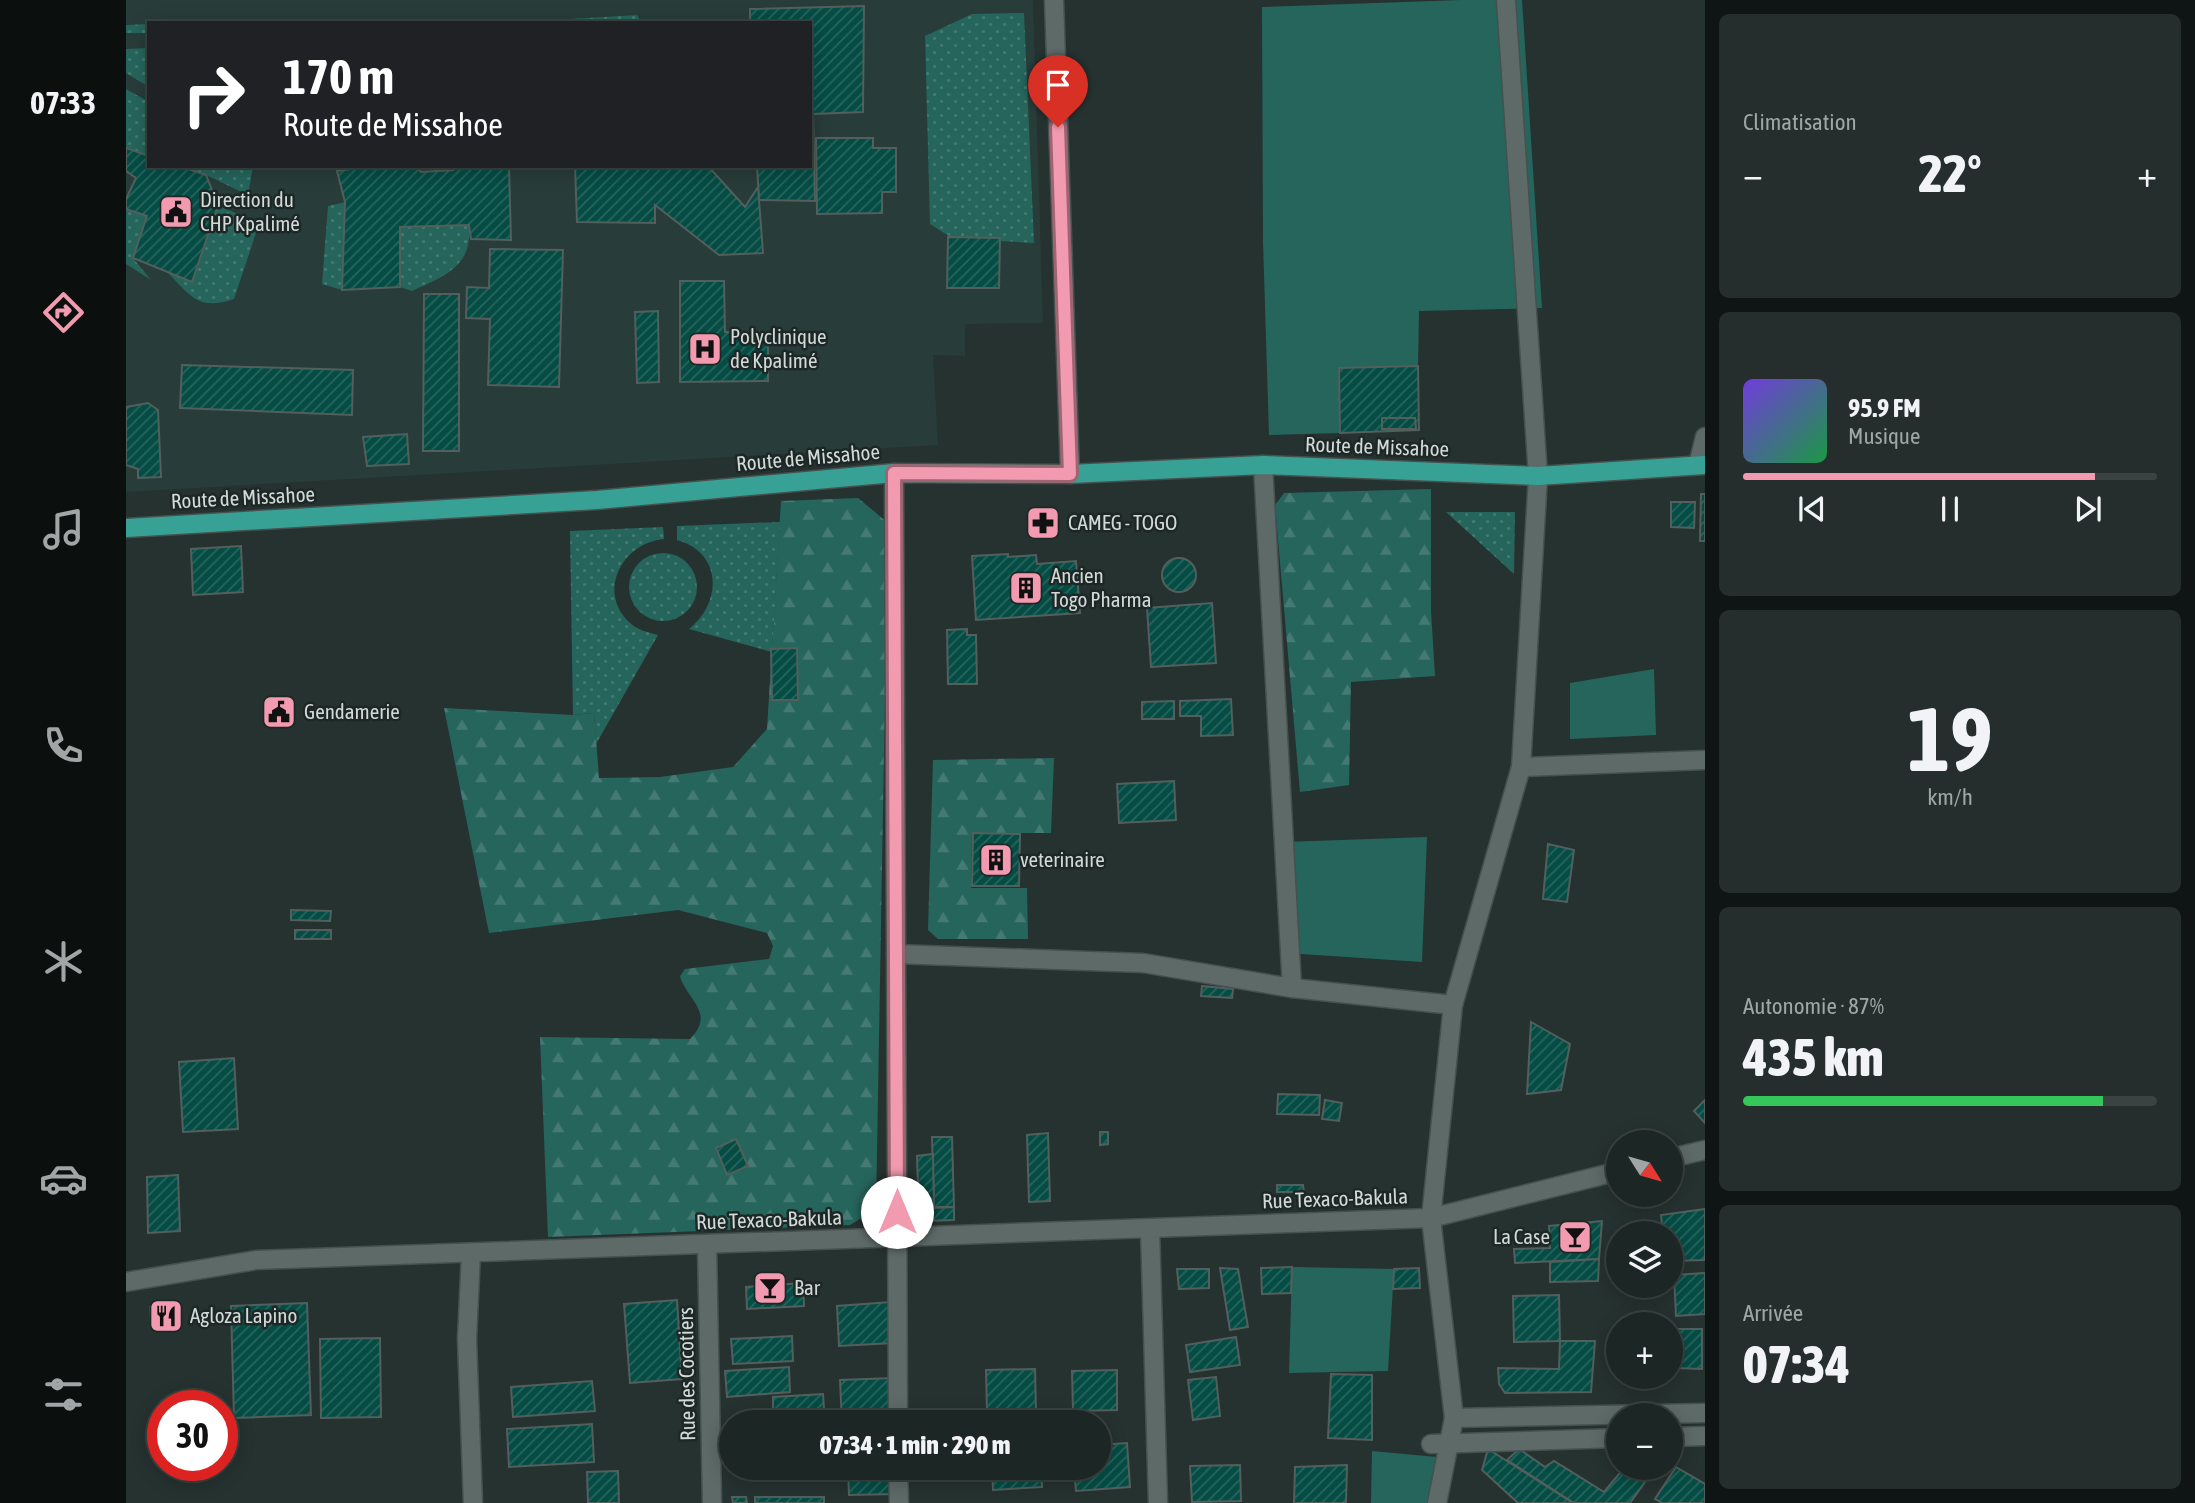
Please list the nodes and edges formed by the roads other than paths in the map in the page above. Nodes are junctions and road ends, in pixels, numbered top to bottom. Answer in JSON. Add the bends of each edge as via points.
{"nodes":[{"id":1,"x":1054,"y":0,"type":"edge"},
{"id":2,"x":1506,"y":0,"type":"edge"},
{"id":3,"x":1705,"y":437,"type":"edge"},
{"id":4,"x":1262,"y":465,"type":"junction"},
{"id":5,"x":1702,"y":465,"type":"edge"},
{"id":6,"x":894,"y":473,"type":"junction"},
{"id":7,"x":1070,"y":474,"type":"junction"},
{"id":8,"x":1538,"y":476,"type":"junction"},
{"id":9,"x":126,"y":528,"type":"edge"},
{"id":10,"x":1705,"y":760,"type":"edge"},
{"id":11,"x":1521,"y":767,"type":"junction"},
{"id":12,"x":896,"y":954,"type":"junction"},
{"id":13,"x":1292,"y":988,"type":"junction"},
{"id":14,"x":1453,"y":1006,"type":"junction"},
{"id":15,"x":1705,"y":1150,"type":"edge"},
{"id":16,"x":1684,"y":1155,"type":"edge"},
{"id":17,"x":1606,"y":1174,"type":"edge"},
{"id":18,"x":1431,"y":1218,"type":"junction"},
{"id":19,"x":1150,"y":1229,"type":"junction"},
{"id":20,"x":898,"y":1238,"type":"junction"},
{"id":21,"x":707,"y":1245,"type":"junction"},
{"id":22,"x":471,"y":1253,"type":"junction"},
{"id":23,"x":126,"y":1282,"type":"edge"},
{"id":24,"x":898,"y":1410,"type":"edge"},
{"id":25,"x":1705,"y":1413,"type":"edge"},
{"id":26,"x":1454,"y":1418,"type":"junction"},
{"id":27,"x":1705,"y":1436,"type":"edge"},
{"id":28,"x":1683,"y":1437,"type":"edge"},
{"id":29,"x":1606,"y":1438,"type":"edge"},
{"id":30,"x":1431,"y":1444,"type":"dead end"},
{"id":31,"x":898,"y":1480,"type":"edge"},
{"id":32,"x":474,"y":1503,"type":"edge"},
{"id":33,"x":712,"y":1503,"type":"edge"},
{"id":34,"x":899,"y":1503,"type":"edge"},
{"id":35,"x":1158,"y":1503,"type":"edge"},
{"id":36,"x":1437,"y":1503,"type":"edge"}],
"edges":[{"from":1,"to":7,"type":"street"},
{"from":2,"to":8,"type":"street"},
{"from":3,"to":5,"type":"street"},
{"from":4,"to":7,"type":"main road","name":"Route de Missahoe"},
{"from":4,"to":8,"type":"main road","name":"Route de Missahoe"},
{"from":4,"to":13,"type":"street"},
{"from":5,"to":8,"type":"main road","name":"Route de Missahoe"},
{"from":6,"to":7,"type":"main road","name":"Route de Missahoe"},
{"from":6,"to":9,"type":"main road","name":"Route de Missahoe","via":[[597,500]]},
{"from":6,"to":12,"type":"street"},
{"from":8,"to":11,"type":"street"},
{"from":10,"to":11,"type":"street"},
{"from":11,"to":14,"type":"street"},
{"from":12,"to":13,"type":"street","via":[[1143,963]]},
{"from":12,"to":20,"type":"street"},
{"from":13,"to":14,"type":"street"},
{"from":14,"to":18,"type":"street"},
{"from":15,"to":16,"type":"street"},
{"from":17,"to":18,"type":"street","name":"Rue Texaco-Bakula"},
{"from":18,"to":19,"type":"street","name":"Rue Texaco-Bakula"},
{"from":18,"to":26,"type":"street"},
{"from":19,"to":20,"type":"street","name":"Rue Texaco-Bakula"},
{"from":19,"to":35,"type":"street"},
{"from":20,"to":21,"type":"street","name":"Rue Texaco-Bakula"},
{"from":20,"to":24,"type":"street"},
{"from":21,"to":22,"type":"street","name":"Rue Texaco-Bakula"},
{"from":21,"to":33,"type":"street","name":"Rue des Cocotiers"},
{"from":22,"to":23,"type":"street","name":"Rue Texaco-Bakula","via":[[256,1261]]},
{"from":22,"to":32,"type":"street","via":[[467,1339]]},
{"from":25,"to":26,"type":"street"},
{"from":26,"to":36,"type":"street"},
{"from":27,"to":28,"type":"street"},
{"from":29,"to":30,"type":"street"},
{"from":31,"to":34,"type":"street"}]}
